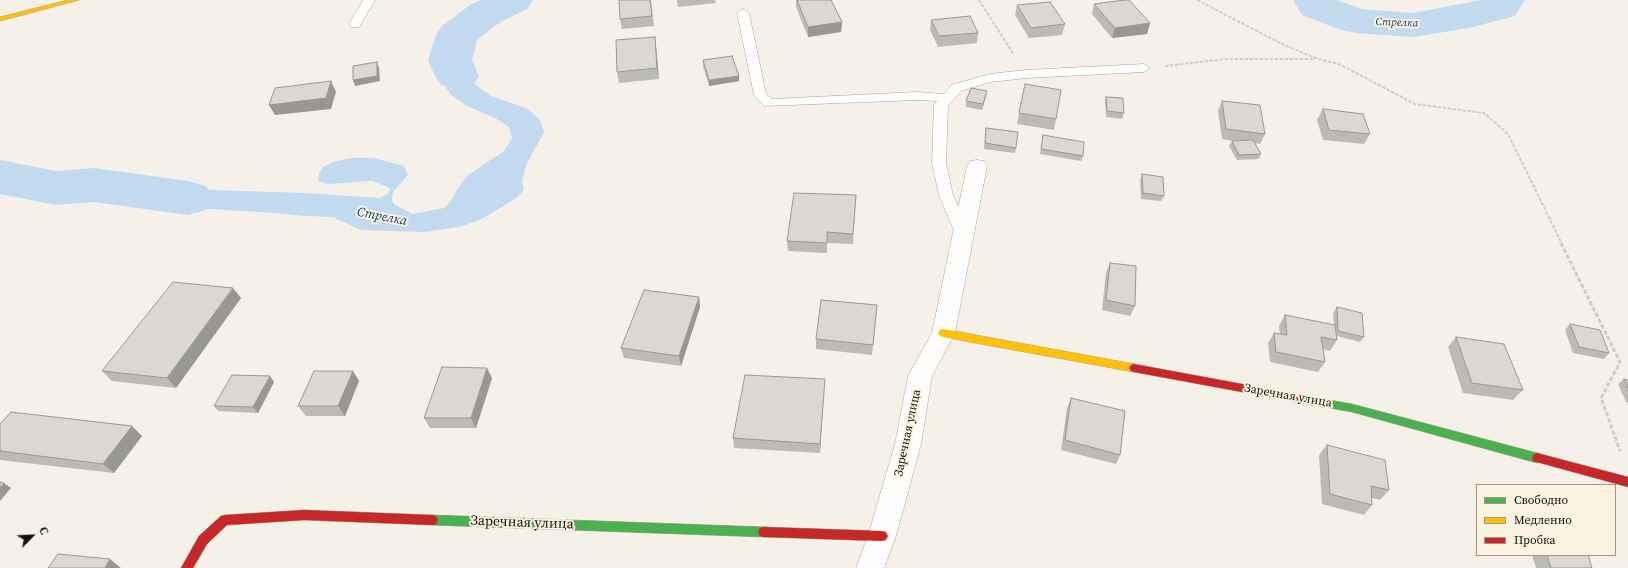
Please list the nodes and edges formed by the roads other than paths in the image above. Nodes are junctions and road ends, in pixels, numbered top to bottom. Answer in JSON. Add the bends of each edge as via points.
{"nodes":[{"id":1,"x":76,"y":0,"type":"edge"},
{"id":2,"x":370,"y":0,"type":"edge"},
{"id":3,"x":743,"y":14,"type":"dead end"},
{"id":4,"x":0,"y":19,"type":"edge"},
{"id":5,"x":355,"y":24,"type":"dead end"},
{"id":6,"x":1144,"y":68,"type":"road end"},
{"id":7,"x":947,"y":98,"type":"junction"},
{"id":8,"x":977,"y":166,"type":"dead end"},
{"id":9,"x":963,"y":233,"type":"junction"},
{"id":10,"x":944,"y":329,"type":"junction"},
{"id":11,"x":1628,"y":482,"type":"edge"},
{"id":12,"x":876,"y":552,"type":"edge"},
{"id":13,"x":187,"y":568,"type":"edge"}],
"edges":[{"from":1,"to":4,"type":"street"},
{"from":2,"to":5,"type":"lane"},
{"from":3,"to":7,"type":"lane","via":[[760,95],[769,103],[917,96]]},
{"from":6,"to":7,"type":"lane","via":[[990,78],[956,88]]},
{"from":7,"to":9,"type":"lane","via":[[941,105],[940,163],[946,196]]},
{"from":8,"to":9,"type":"street"},
{"from":9,"to":10,"type":"street"},
{"from":10,"to":11,"type":"street","name":"Заречная улица","via":[[1352,408]]},
{"from":10,"to":12,"type":"street","name":"Заречная улица","via":[[920,376],[908,444]]},
{"from":12,"to":13,"type":"street","name":"Заречная улица","via":[[304,515],[224,520],[203,540]]}]}
